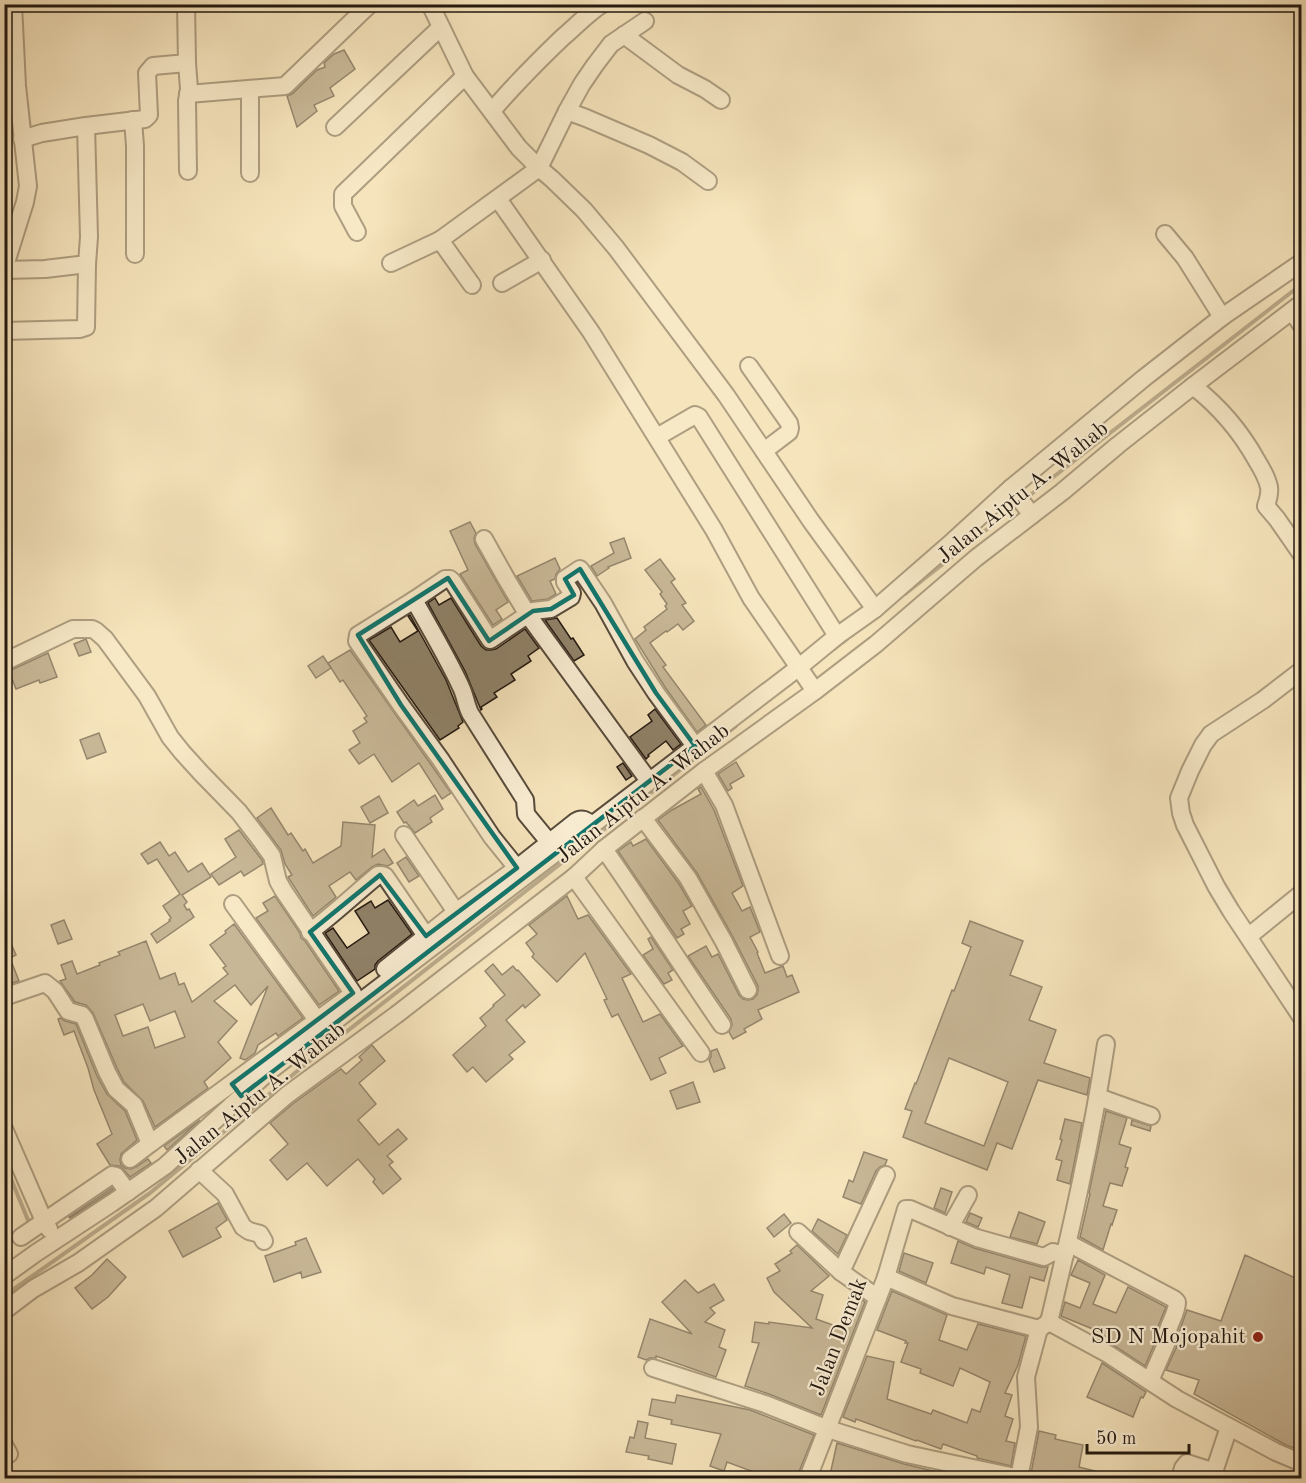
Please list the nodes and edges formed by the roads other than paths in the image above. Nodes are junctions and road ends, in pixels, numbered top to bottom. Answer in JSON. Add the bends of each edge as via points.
{"nodes":[{"id":1,"x":13,"y":4,"type":"edge"},
{"id":2,"x":186,"y":4,"type":"edge"},
{"id":3,"x":370,"y":4,"type":"edge"},
{"id":4,"x":430,"y":4,"type":"edge"},
{"id":5,"x":602,"y":4,"type":"edge"},
{"id":6,"x":645,"y":21,"type":"dead end"},
{"id":7,"x":441,"y":27,"type":"junction"},
{"id":8,"x":624,"y":34,"type":"junction"},
{"id":9,"x":187,"y":63,"type":"junction"},
{"id":10,"x":465,"y":76,"type":"junction"},
{"id":11,"x":250,"y":89,"type":"junction"},
{"id":12,"x":188,"y":94,"type":"junction"},
{"id":13,"x":721,"y":100,"type":"dead end"},
{"id":14,"x":492,"y":111,"type":"junction"},
{"id":15,"x":567,"y":111,"type":"junction"},
{"id":16,"x":133,"y":120,"type":"junction"},
{"id":17,"x":86,"y":126,"type":"junction"},
{"id":18,"x":335,"y":127,"type":"dead end"},
{"id":19,"x":22,"y":139,"type":"junction"},
{"id":20,"x":539,"y":168,"type":"junction"},
{"id":21,"x":188,"y":171,"type":"dead end"},
{"id":22,"x":250,"y":173,"type":"dead end"},
{"id":23,"x":708,"y":181,"type":"dead end"},
{"id":24,"x":498,"y":199,"type":"junction"},
{"id":25,"x":357,"y":232,"type":"dead end"},
{"id":26,"x":1165,"y":234,"type":"dead end"},
{"id":27,"x":440,"y":240,"type":"junction"},
{"id":28,"x":135,"y":254,"type":"dead end"},
{"id":29,"x":542,"y":260,"type":"junction"},
{"id":30,"x":1302,"y":262,"type":"edge"},
{"id":31,"x":391,"y":263,"type":"dead end"},
{"id":32,"x":87,"y":264,"type":"junction"},
{"id":33,"x":4,"y":269,"type":"edge"},
{"id":34,"x":502,"y":283,"type":"dead end"},
{"id":35,"x":472,"y":285,"type":"dead end"},
{"id":36,"x":1297,"y":307,"type":"edge"},
{"id":37,"x":1222,"y":317,"type":"junction"},
{"id":38,"x":1302,"y":326,"type":"edge"},
{"id":39,"x":4,"y":331,"type":"edge"},
{"id":40,"x":749,"y":366,"type":"dead end"},
{"id":41,"x":1196,"y":384,"type":"junction"},
{"id":42,"x":657,"y":437,"type":"junction"},
{"id":43,"x":764,"y":451,"type":"junction"},
{"id":44,"x":1012,"y":490,"type":"junction"},
{"id":45,"x":1030,"y":513,"type":"junction"},
{"id":46,"x":483,"y":539,"type":"dead end"},
{"id":47,"x":1302,"y":555,"type":"edge"},
{"id":48,"x":414,"y":600,"type":"junction"},
{"id":49,"x":875,"y":609,"type":"junction"},
{"id":50,"x":528,"y":615,"type":"junction"},
{"id":51,"x":837,"y":636,"type":"junction"},
{"id":52,"x":4,"y":662,"type":"edge"},
{"id":53,"x":1302,"y":669,"type":"edge"},
{"id":54,"x":800,"y":670,"type":"junction"},
{"id":55,"x":814,"y":690,"type":"junction"},
{"id":56,"x":695,"y":746,"type":"junction"},
{"id":57,"x":704,"y":771,"type":"junction"},
{"id":58,"x":649,"y":781,"type":"junction"},
{"id":59,"x":643,"y":818,"type":"junction"},
{"id":60,"x":592,"y":825,"type":"junction"},
{"id":61,"x":404,"y":835,"type":"dead end"},
{"id":62,"x":549,"y":842,"type":"junction"},
{"id":63,"x":604,"y":849,"type":"junction"},
{"id":64,"x":517,"y":868,"type":"junction"},
{"id":65,"x":574,"y":877,"type":"junction"},
{"id":66,"x":1302,"y":893,"type":"edge"},
{"id":67,"x":233,"y":904,"type":"dead end"},
{"id":68,"x":456,"y":912,"type":"junction"},
{"id":69,"x":310,"y":932,"type":"junction"},
{"id":70,"x":426,"y":936,"type":"junction"},
{"id":71,"x":1249,"y":936,"type":"junction"},
{"id":72,"x":780,"y":956,"type":"dead end"},
{"id":73,"x":748,"y":990,"type":"dead end"},
{"id":74,"x":353,"y":993,"type":"junction"},
{"id":75,"x":4,"y":997,"type":"edge"},
{"id":76,"x":1302,"y":1018,"type":"edge"},
{"id":77,"x":317,"y":1020,"type":"junction"},
{"id":78,"x":722,"y":1025,"type":"dead end"},
{"id":79,"x":1106,"y":1044,"type":"dead end"},
{"id":80,"x":701,"y":1053,"type":"dead end"},
{"id":81,"x":239,"y":1093,"type":"junction"},
{"id":82,"x":1098,"y":1097,"type":"junction"},
{"id":83,"x":259,"y":1115,"type":"junction"},
{"id":84,"x":1151,"y":1116,"type":"dead end"},
{"id":85,"x":4,"y":1130,"type":"edge"},
{"id":86,"x":151,"y":1143,"type":"junction"},
{"id":87,"x":130,"y":1159,"type":"dead end"},
{"id":88,"x":199,"y":1170,"type":"junction"},
{"id":89,"x":886,"y":1175,"type":"dead end"},
{"id":90,"x":128,"y":1192,"type":"junction"},
{"id":91,"x":968,"y":1195,"type":"dead end"},
{"id":92,"x":43,"y":1222,"type":"junction"},
{"id":93,"x":950,"y":1227,"type":"junction"},
{"id":94,"x":798,"y":1232,"type":"dead end"},
{"id":95,"x":25,"y":1235,"type":"dead end"},
{"id":96,"x":55,"y":1240,"type":"junction"},
{"id":97,"x":264,"y":1241,"type":"dead end"},
{"id":98,"x":1067,"y":1249,"type":"junction"},
{"id":99,"x":842,"y":1272,"type":"junction"},
{"id":100,"x":4,"y":1276,"type":"edge"},
{"id":101,"x":886,"y":1276,"type":"junction"},
{"id":102,"x":878,"y":1298,"type":"junction"},
{"id":103,"x":4,"y":1311,"type":"edge"},
{"id":104,"x":1044,"y":1325,"type":"junction"},
{"id":105,"x":653,"y":1368,"type":"dead end"},
{"id":106,"x":1150,"y":1381,"type":"junction"},
{"id":107,"x":1229,"y":1427,"type":"junction"},
{"id":108,"x":828,"y":1429,"type":"junction"},
{"id":109,"x":1302,"y":1463,"type":"edge"},
{"id":110,"x":1019,"y":1478,"type":"edge"},
{"id":111,"x":808,"y":1479,"type":"edge"},
{"id":112,"x":1180,"y":1479,"type":"edge"}],
"edges":[{"from":1,"to":19,"type":"street"},
{"from":2,"to":9,"type":"street"},
{"from":3,"to":11,"type":"street","via":[[285,86]]},
{"from":4,"to":7,"type":"street"},
{"from":5,"to":14,"type":"street","via":[[543,56]]},
{"from":6,"to":8,"type":"street"},
{"from":7,"to":10,"type":"street"},
{"from":7,"to":18,"type":"street"},
{"from":8,"to":13,"type":"street","via":[[678,75]]},
{"from":8,"to":15,"type":"street","via":[[611,44]]},
{"from":9,"to":12,"type":"street"},
{"from":9,"to":16,"type":"street","via":[[149,69],[149,115]]},
{"from":10,"to":14,"type":"street"},
{"from":10,"to":25,"type":"street","via":[[343,195],[343,206]]},
{"from":11,"to":12,"type":"street"},
{"from":11,"to":22,"type":"street"},
{"from":12,"to":21,"type":"street"},
{"from":14,"to":20,"type":"street"},
{"from":15,"to":20,"type":"street"},
{"from":15,"to":23,"type":"street","via":[[649,145]]},
{"from":16,"to":17,"type":"street"},
{"from":16,"to":28,"type":"street"},
{"from":17,"to":19,"type":"street"},
{"from":17,"to":32,"type":"street"},
{"from":19,"to":33,"type":"street","via":[[28,186]]},
{"from":20,"to":24,"type":"street"},
{"from":20,"to":43,"type":"street","via":[[584,210],[616,248]]},
{"from":24,"to":27,"type":"street"},
{"from":24,"to":29,"type":"street"},
{"from":26,"to":37,"type":"street"},
{"from":27,"to":31,"type":"street"},
{"from":27,"to":35,"type":"street"},
{"from":29,"to":34,"type":"street"},
{"from":29,"to":42,"type":"street"},
{"from":30,"to":37,"type":"street"},
{"from":32,"to":33,"type":"street"},
{"from":32,"to":39,"type":"street","via":[[84,328]]},
{"from":36,"to":38,"type":"street"},
{"from":36,"to":41,"type":"street","name":"Jalan Aiptu A. Wahab"},
{"from":37,"to":44,"type":"street"},
{"from":40,"to":43,"type":"street","via":[[790,428]]},
{"from":41,"to":45,"type":"street","name":"Jalan Aiptu A. Wahab","via":[[1062,492]]},
{"from":41,"to":47,"type":"street","via":[[1245,440],[1269,488],[1266,506]]},
{"from":42,"to":51,"type":"street","via":[[695,415],[699,417]]},
{"from":42,"to":54,"type":"street","via":[[751,598]]},
{"from":43,"to":49,"type":"street"},
{"from":44,"to":45,"type":"street"},
{"from":44,"to":49,"type":"street"},
{"from":45,"to":55,"type":"street","name":"Jalan Aiptu A. Wahab","via":[[876,644]]},
{"from":46,"to":50,"type":"street"},
{"from":48,"to":50,"type":"street","via":[[450,579],[490,640]]},
{"from":48,"to":62,"type":"street","via":[[456,675],[466,706],[525,800],[526,814]]},
{"from":48,"to":64,"type":"street","via":[[358,636],[357,641]]},
{"from":49,"to":51,"type":"street"},
{"from":50,"to":56,"type":"street","via":[[551,609],[571,597],[565,579],[579,569],[582,571],[643,673]]},
{"from":50,"to":58,"type":"street"},
{"from":51,"to":54,"type":"street"},
{"from":52,"to":69,"type":"street","via":[[73,629],[96,631],[147,696],[170,737],[262,842],[274,861],[280,885]]},
{"from":53,"to":71,"type":"street","via":[[1211,734],[1179,794],[1185,825],[1216,886]]},
{"from":54,"to":55,"type":"street"},
{"from":54,"to":56,"type":"street"},
{"from":55,"to":57,"type":"street","name":"Jalan Aiptu A. Wahab"},
{"from":56,"to":58,"type":"street"},
{"from":57,"to":59,"type":"street","name":"Jalan Aiptu A. Wahab"},
{"from":57,"to":72,"type":"street","via":[[724,805]]},
{"from":58,"to":60,"type":"street"},
{"from":59,"to":63,"type":"street","name":"Jalan Aiptu A. Wahab"},
{"from":59,"to":73,"type":"street","via":[[688,878]]},
{"from":60,"to":62,"type":"street","via":[[585,819],[578,820]]},
{"from":60,"to":81,"type":"street"},
{"from":61,"to":68,"type":"street"},
{"from":62,"to":64,"type":"street"},
{"from":63,"to":65,"type":"street","name":"Jalan Aiptu A. Wahab"},
{"from":63,"to":78,"type":"street"},
{"from":64,"to":68,"type":"street"},
{"from":65,"to":80,"type":"street"},
{"from":65,"to":83,"type":"street","name":"Jalan Aiptu A. Wahab"},
{"from":66,"to":71,"type":"street"},
{"from":67,"to":77,"type":"street"},
{"from":68,"to":70,"type":"street"},
{"from":69,"to":70,"type":"street","via":[[382,875]]},
{"from":69,"to":74,"type":"street"},
{"from":70,"to":74,"type":"street"},
{"from":71,"to":76,"type":"street"},
{"from":74,"to":77,"type":"street"},
{"from":75,"to":86,"type":"street","via":[[45,983],[68,1011],[82,1015],[110,1078],[134,1105]]},
{"from":77,"to":81,"type":"street"},
{"from":79,"to":82,"type":"street"},
{"from":81,"to":83,"type":"street"},
{"from":81,"to":86,"type":"street"},
{"from":81,"to":90,"type":"street","via":[[165,1166]]},
{"from":82,"to":84,"type":"street"},
{"from":82,"to":98,"type":"street"},
{"from":83,"to":88,"type":"street","name":"Jalan Aiptu A. Wahab"},
{"from":85,"to":92,"type":"street"},
{"from":86,"to":87,"type":"street"},
{"from":88,"to":97,"type":"street","via":[[225,1194],[243,1227],[261,1234]]},
{"from":88,"to":103,"type":"street","name":"Jalan Aiptu A. Wahab","via":[[156,1208]]},
{"from":89,"to":99,"type":"street"},
{"from":90,"to":92,"type":"street","via":[[113,1174]]},
{"from":90,"to":96,"type":"street"},
{"from":91,"to":93,"type":"street"},
{"from":92,"to":95,"type":"street"},
{"from":92,"to":96,"type":"street"},
{"from":93,"to":98,"type":"street","via":[[1044,1257]]},
{"from":93,"to":101,"type":"street","name":"Jalan Demak","via":[[906,1209]]},
{"from":94,"to":99,"type":"street"},
{"from":96,"to":100,"type":"street"},
{"from":98,"to":104,"type":"street"},
{"from":98,"to":106,"type":"street","via":[[1177,1301],[1167,1342]]},
{"from":99,"to":102,"type":"street"},
{"from":101,"to":102,"type":"street","name":"Jalan Demak"},
{"from":101,"to":104,"type":"street","via":[[952,1306]]},
{"from":102,"to":108,"type":"street","name":"Jalan Demak"},
{"from":104,"to":106,"type":"street","via":[[1108,1354]]},
{"from":104,"to":110,"type":"street","via":[[1026,1377],[1029,1427]]},
{"from":105,"to":108,"type":"street"},
{"from":106,"to":107,"type":"street"},
{"from":107,"to":109,"type":"street"},
{"from":107,"to":112,"type":"street","via":[[1215,1469],[1187,1463]]},
{"from":108,"to":110,"type":"street","via":[[907,1454]]},
{"from":108,"to":111,"type":"street","name":"Jalan Demak"}]}
